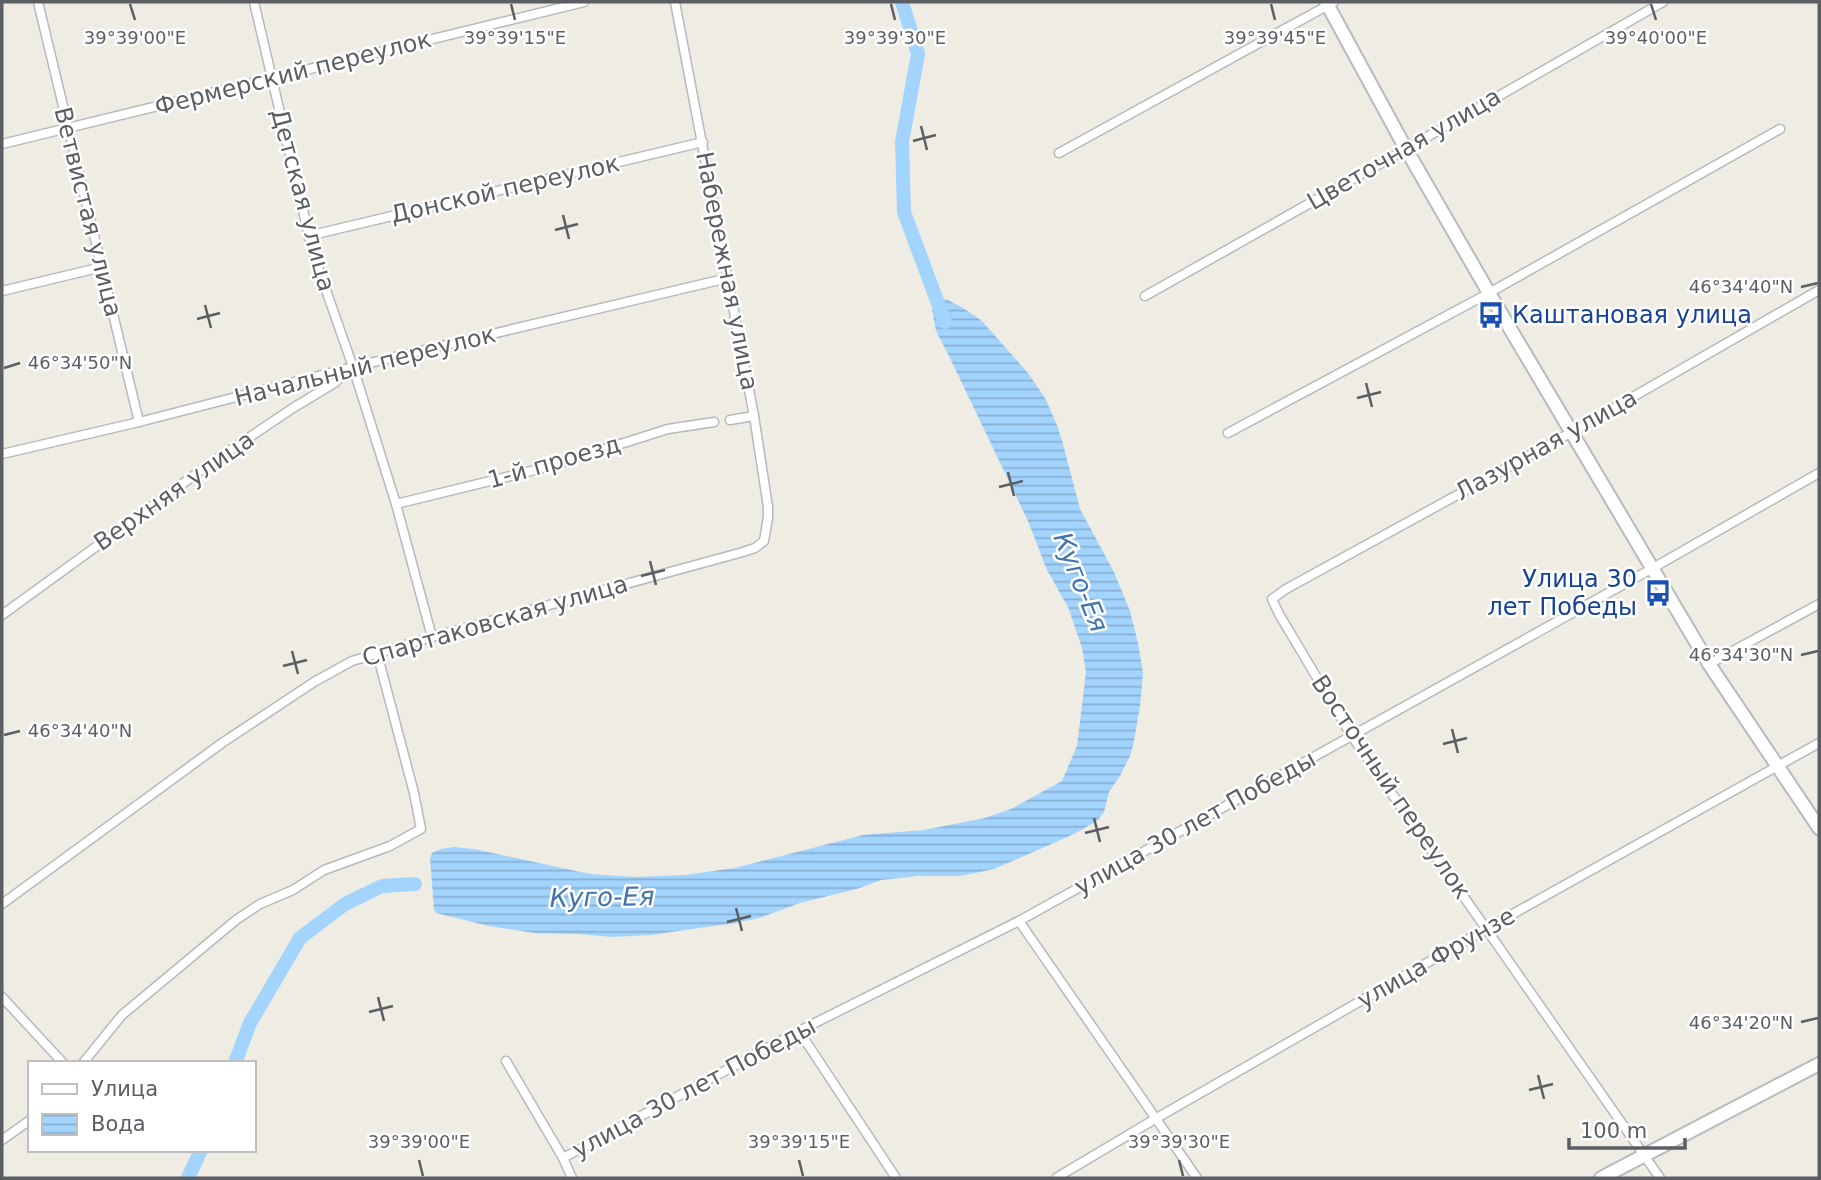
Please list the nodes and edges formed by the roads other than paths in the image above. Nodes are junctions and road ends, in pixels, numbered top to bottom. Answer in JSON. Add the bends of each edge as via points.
{"nodes":[{"id":1,"x":38,"y":2,"type":"edge"},
{"id":2,"x":254,"y":2,"type":"edge"},
{"id":3,"x":584,"y":2,"type":"edge"},
{"id":4,"x":675,"y":2,"type":"edge"},
{"id":5,"x":1663,"y":2,"type":"edge"},
{"id":6,"x":1329,"y":3,"type":"edge"},
{"id":7,"x":272,"y":78,"type":"junction"},
{"id":8,"x":68,"y":128,"type":"junction"},
{"id":9,"x":1780,"y":129,"type":"dead end"},
{"id":10,"x":703,"y":142,"type":"junction"},
{"id":11,"x":2,"y":144,"type":"edge"},
{"id":12,"x":1406,"y":149,"type":"junction"},
{"id":13,"x":1059,"y":153,"type":"dead end"},
{"id":14,"x":308,"y":236,"type":"junction"},
{"id":15,"x":102,"y":267,"type":"junction"},
{"id":16,"x":728,"y":278,"type":"junction"},
{"id":17,"x":1819,"y":290,"type":"edge"},
{"id":18,"x":2,"y":291,"type":"edge"},
{"id":19,"x":1489,"y":293,"type":"junction"},
{"id":20,"x":1145,"y":296,"type":"dead end"},
{"id":21,"x":349,"y":368,"type":"junction"},
{"id":22,"x":754,"y":416,"type":"junction"},
{"id":23,"x":730,"y":420,"type":"dead end"},
{"id":24,"x":139,"y":422,"type":"junction"},
{"id":25,"x":714,"y":422,"type":"dead end"},
{"id":26,"x":1572,"y":432,"type":"junction"},
{"id":27,"x":1228,"y":433,"type":"dead end"},
{"id":28,"x":2,"y":454,"type":"edge"},
{"id":29,"x":1819,"y":472,"type":"edge"},
{"id":30,"x":396,"y":504,"type":"junction"},
{"id":31,"x":765,"y":541,"type":"joint"},
{"id":32,"x":1653,"y":568,"type":"junction"},
{"id":33,"x":1272,"y":599,"type":"joint"},
{"id":34,"x":1819,"y":604,"type":"edge"},
{"id":35,"x":2,"y":614,"type":"edge"},
{"id":36,"x":432,"y":637,"type":"junction"},
{"id":37,"x":377,"y":653,"type":"junction"},
{"id":38,"x":1709,"y":664,"type":"junction"},
{"id":39,"x":1351,"y":736,"type":"junction"},
{"id":40,"x":1819,"y":743,"type":"edge"},
{"id":41,"x":1777,"y":767,"type":"junction"},
{"id":42,"x":1819,"y":828,"type":"edge"},
{"id":43,"x":2,"y":905,"type":"edge"},
{"id":44,"x":1019,"y":921,"type":"junction"},
{"id":45,"x":1486,"y":929,"type":"junction"},
{"id":46,"x":2,"y":997,"type":"edge"},
{"id":47,"x":799,"y":1031,"type":"junction"},
{"id":48,"x":61,"y":1061,"type":"edge"},
{"id":49,"x":85,"y":1061,"type":"edge"},
{"id":50,"x":506,"y":1061,"type":"dead end"},
{"id":51,"x":1819,"y":1064,"type":"edge"},
{"id":52,"x":1155,"y":1119,"type":"junction"},
{"id":53,"x":28,"y":1121,"type":"edge"},
{"id":54,"x":2,"y":1140,"type":"edge"},
{"id":55,"x":1644,"y":1155,"type":"junction"},
{"id":56,"x":563,"y":1158,"type":"junction"},
{"id":57,"x":572,"y":1178,"type":"edge"},
{"id":58,"x":896,"y":1178,"type":"edge"},
{"id":59,"x":1056,"y":1178,"type":"edge"},
{"id":60,"x":1197,"y":1178,"type":"edge"},
{"id":61,"x":1601,"y":1178,"type":"edge"},
{"id":62,"x":1660,"y":1178,"type":"edge"}],
"edges":[{"from":1,"to":8,"type":"street","name":"Ветвистая улица"},
{"from":2,"to":7,"type":"street","name":"Детская улица"},
{"from":3,"to":7,"type":"street","name":"Фермерский переулок"},
{"from":4,"to":10,"type":"street","name":"Набережная улица"},
{"from":5,"to":12,"type":"street","name":"Цветочная улица"},
{"from":6,"to":12,"type":"street"},
{"from":6,"to":13,"type":"street"},
{"from":7,"to":8,"type":"street","name":"Фермерский переулок"},
{"from":7,"to":14,"type":"street","name":"Детская улица"},
{"from":8,"to":11,"type":"street","name":"Фермерский переулок"},
{"from":8,"to":15,"type":"street","name":"Ветвистая улица"},
{"from":9,"to":19,"type":"street"},
{"from":10,"to":14,"type":"street","name":"Донской переулок"},
{"from":10,"to":16,"type":"street","name":"Набережная улица"},
{"from":12,"to":19,"type":"street"},
{"from":12,"to":20,"type":"street","name":"Цветочная улица"},
{"from":14,"to":21,"type":"street","name":"Детская улица"},
{"from":15,"to":18,"type":"street"},
{"from":15,"to":24,"type":"street","name":"Ветвистая улица"},
{"from":16,"to":21,"type":"street","name":"Начальный переулок"},
{"from":16,"to":22,"type":"street","name":"Набережная улица"},
{"from":17,"to":26,"type":"street","name":"Лазурная улица"},
{"from":19,"to":26,"type":"street"},
{"from":19,"to":27,"type":"street"},
{"from":21,"to":24,"type":"street","name":"Начальный переулок"},
{"from":21,"to":30,"type":"street","name":"Детская улица"},
{"from":21,"to":35,"type":"street","name":"Верхняя улица","via":[[336,382],[211,463]]},
{"from":22,"to":23,"type":"street"},
{"from":22,"to":31,"type":"street","name":"Набережная улица","via":[[768,507]]},
{"from":24,"to":28,"type":"street","name":"Начальный переулок"},
{"from":25,"to":30,"type":"street","name":"1-й проезд","via":[[668,429],[551,466]]},
{"from":26,"to":32,"type":"street"},
{"from":26,"to":33,"type":"street","name":"Лазурная улица"},
{"from":29,"to":32,"type":"street","name":"улица 30 лет Победы"},
{"from":30,"to":36,"type":"street","name":"Детская улица"},
{"from":31,"to":36,"type":"street","name":"Спартаковская улица","via":[[743,552]]},
{"from":32,"to":38,"type":"street"},
{"from":32,"to":39,"type":"street","name":"улица 30 лет Победы"},
{"from":33,"to":39,"type":"street","name":"Восточный переулок"},
{"from":34,"to":38,"type":"street"},
{"from":36,"to":37,"type":"street","name":"Спартаковская улица"},
{"from":37,"to":43,"type":"street","name":"Спартаковская улица","via":[[314,682],[222,743]]},
{"from":37,"to":49,"type":"street","via":[[421,829],[390,846],[324,870],[236,920],[122,1016]]},
{"from":38,"to":41,"type":"street"},
{"from":39,"to":44,"type":"street","name":"улица 30 лет Победы"},
{"from":39,"to":45,"type":"street","name":"Восточный переулок"},
{"from":40,"to":41,"type":"street","name":"улица Фрунзе"},
{"from":41,"to":42,"type":"street"},
{"from":41,"to":45,"type":"street","name":"улица Фрунзе"},
{"from":44,"to":47,"type":"street","name":"улица 30 лет Победы"},
{"from":44,"to":52,"type":"street"},
{"from":45,"to":52,"type":"street","name":"улица Фрунзе"},
{"from":45,"to":55,"type":"street","name":"Восточный переулок"},
{"from":46,"to":48,"type":"street"},
{"from":47,"to":56,"type":"street","name":"улица 30 лет Победы"},
{"from":47,"to":58,"type":"street"},
{"from":50,"to":56,"type":"street"},
{"from":51,"to":55,"type":"street"},
{"from":52,"to":59,"type":"street","name":"улица Фрунзе"},
{"from":52,"to":60,"type":"street"},
{"from":53,"to":54,"type":"street"},
{"from":55,"to":61,"type":"street"},
{"from":55,"to":62,"type":"street","name":"Восточный переулок"},
{"from":56,"to":57,"type":"street"}]}
